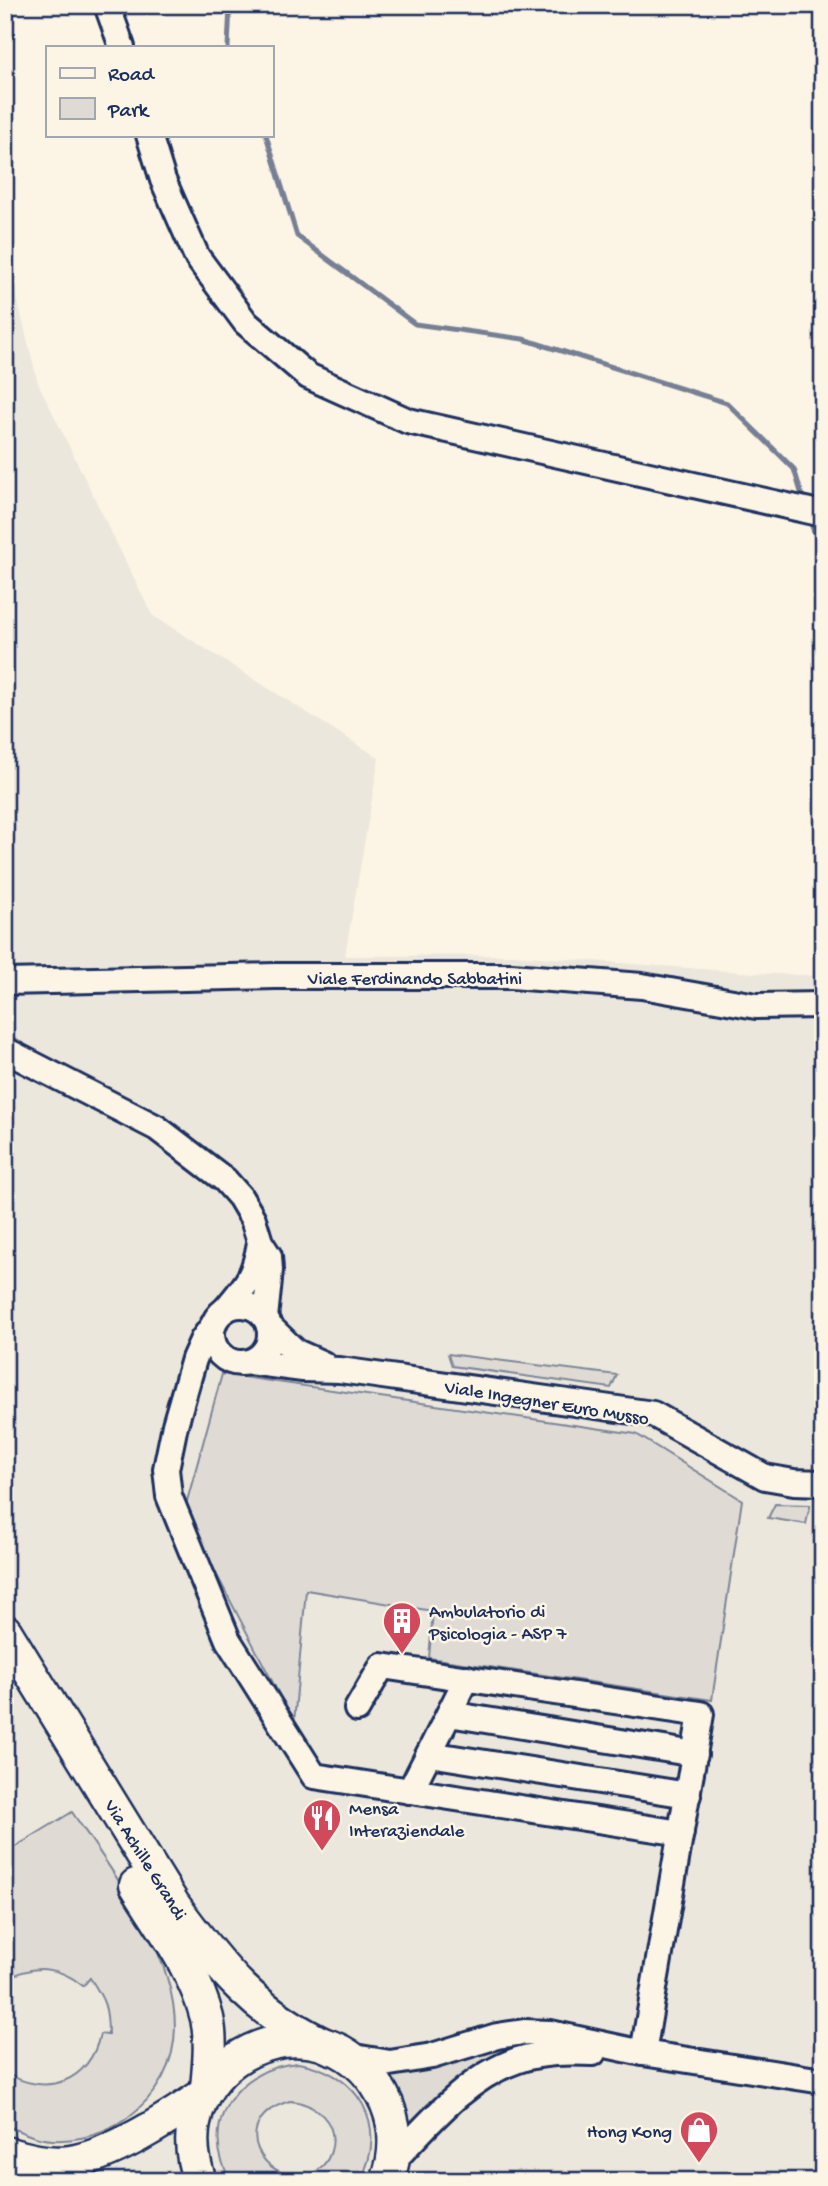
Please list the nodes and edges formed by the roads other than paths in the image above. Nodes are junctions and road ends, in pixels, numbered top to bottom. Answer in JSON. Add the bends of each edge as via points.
{"nodes":[{"id":1,"x":107,"y":5,"type":"edge"},
{"id":2,"x":122,"y":46,"type":"edge"},
{"id":3,"x":149,"y":136,"type":"edge"},
{"id":4,"x":823,"y":514,"type":"edge"},
{"id":5,"x":5,"y":982,"type":"edge"},
{"id":6,"x":823,"y":1005,"type":"edge"},
{"id":7,"x":5,"y":1049,"type":"edge"},
{"id":8,"x":260,"y":1242,"type":"junction"},
{"id":9,"x":220,"y":1317,"type":"junction"},
{"id":10,"x":267,"y":1322,"type":"junction"},
{"id":11,"x":239,"y":1361,"type":"junction"},
{"id":12,"x":340,"y":1370,"type":"junction"},
{"id":13,"x":186,"y":1388,"type":"junction"},
{"id":14,"x":823,"y":1483,"type":"edge"},
{"id":15,"x":5,"y":1631,"type":"edge"},
{"id":16,"x":5,"y":1672,"type":"edge"},
{"id":17,"x":467,"y":1678,"type":"junction"},
{"id":18,"x":357,"y":1709,"type":"dead end"},
{"id":19,"x":449,"y":1714,"type":"junction"},
{"id":20,"x":429,"y":1754,"type":"junction"},
{"id":21,"x":695,"y":1754,"type":"junction"},
{"id":22,"x":410,"y":1791,"type":"junction"},
{"id":23,"x":688,"y":1795,"type":"junction"},
{"id":24,"x":681,"y":1833,"type":"junction"},
{"id":25,"x":340,"y":2052,"type":"junction"},
{"id":26,"x":643,"y":2053,"type":"junction"},
{"id":27,"x":823,"y":2081,"type":"edge"},
{"id":28,"x":204,"y":2092,"type":"junction"},
{"id":29,"x":5,"y":2153,"type":"edge"},
{"id":30,"x":391,"y":2173,"type":"edge"},
{"id":31,"x":5,"y":2179,"type":"edge"},
{"id":32,"x":10,"y":2181,"type":"edge"},
{"id":33,"x":200,"y":2181,"type":"edge"}],
"edges":[{"from":1,"to":2,"type":"street"},
{"from":3,"to":4,"type":"street","via":[[197,257],[246,323],[308,376],[408,421]]},
{"from":5,"to":6,"type":"street","name":"Viale Ferdinando Sabbatini","via":[[511,976],[642,986],[756,1006]]},
{"from":7,"to":8,"type":"street","via":[[157,1128],[225,1180],[253,1219]]},
{"from":8,"to":9,"type":"street","via":[[253,1273]]},
{"from":8,"to":10,"type":"street","via":[[269,1256]]},
{"from":9,"to":10,"type":"street","via":[[242,1305],[259,1311]]},
{"from":9,"to":11,"type":"street","via":[[212,1332],[216,1348]]},
{"from":9,"to":13,"type":"street","via":[[203,1339]]},
{"from":10,"to":11,"type":"street","via":[[270,1335],[264,1352]]},
{"from":10,"to":12,"type":"street","via":[[296,1352]]},
{"from":11,"to":12,"type":"street"},
{"from":11,"to":13,"type":"street","via":[[213,1363]]},
{"from":12,"to":14,"type":"street","name":"Viale Ingegner Euro Musso","via":[[653,1415],[765,1477]]},
{"from":13,"to":22,"type":"street","via":[[166,1469],[169,1496],[228,1640],[314,1776]]},
{"from":15,"to":25,"type":"main road","name":"Via Achille Grandi","via":[[196,1936],[224,1970],[280,2021]]},
{"from":16,"to":28,"type":"main road","name":"Via Achille Grandi","via":[[195,1986],[207,2018],[210,2044]]},
{"from":17,"to":18,"type":"street","via":[[382,1666]]},
{"from":17,"to":19,"type":"street"},
{"from":17,"to":21,"type":"street","via":[[701,1714]]},
{"from":19,"to":20,"type":"street"},
{"from":19,"to":21,"type":"street"},
{"from":20,"to":22,"type":"street"},
{"from":20,"to":23,"type":"street"},
{"from":21,"to":23,"type":"street"},
{"from":22,"to":24,"type":"street"},
{"from":23,"to":24,"type":"street"},
{"from":24,"to":26,"type":"street"},
{"from":25,"to":26,"type":"street","via":[[390,2063],[524,2032],[550,2033]]},
{"from":25,"to":28,"type":"main road","via":[[312,2042],[271,2042],[234,2059]]},
{"from":25,"to":30,"type":"main road","name":"Via Achille Grandi","via":[[377,2084],[386,2102],[395,2141]]},
{"from":26,"to":27,"type":"street"},
{"from":26,"to":30,"type":"street","via":[[566,2052],[505,2066],[468,2087]]},
{"from":28,"to":29,"type":"main road","via":[[138,2135],[72,2162],[44,2163]]},
{"from":28,"to":33,"type":"main road","via":[[192,2131]]},
{"from":31,"to":32,"type":"main road"}]}
